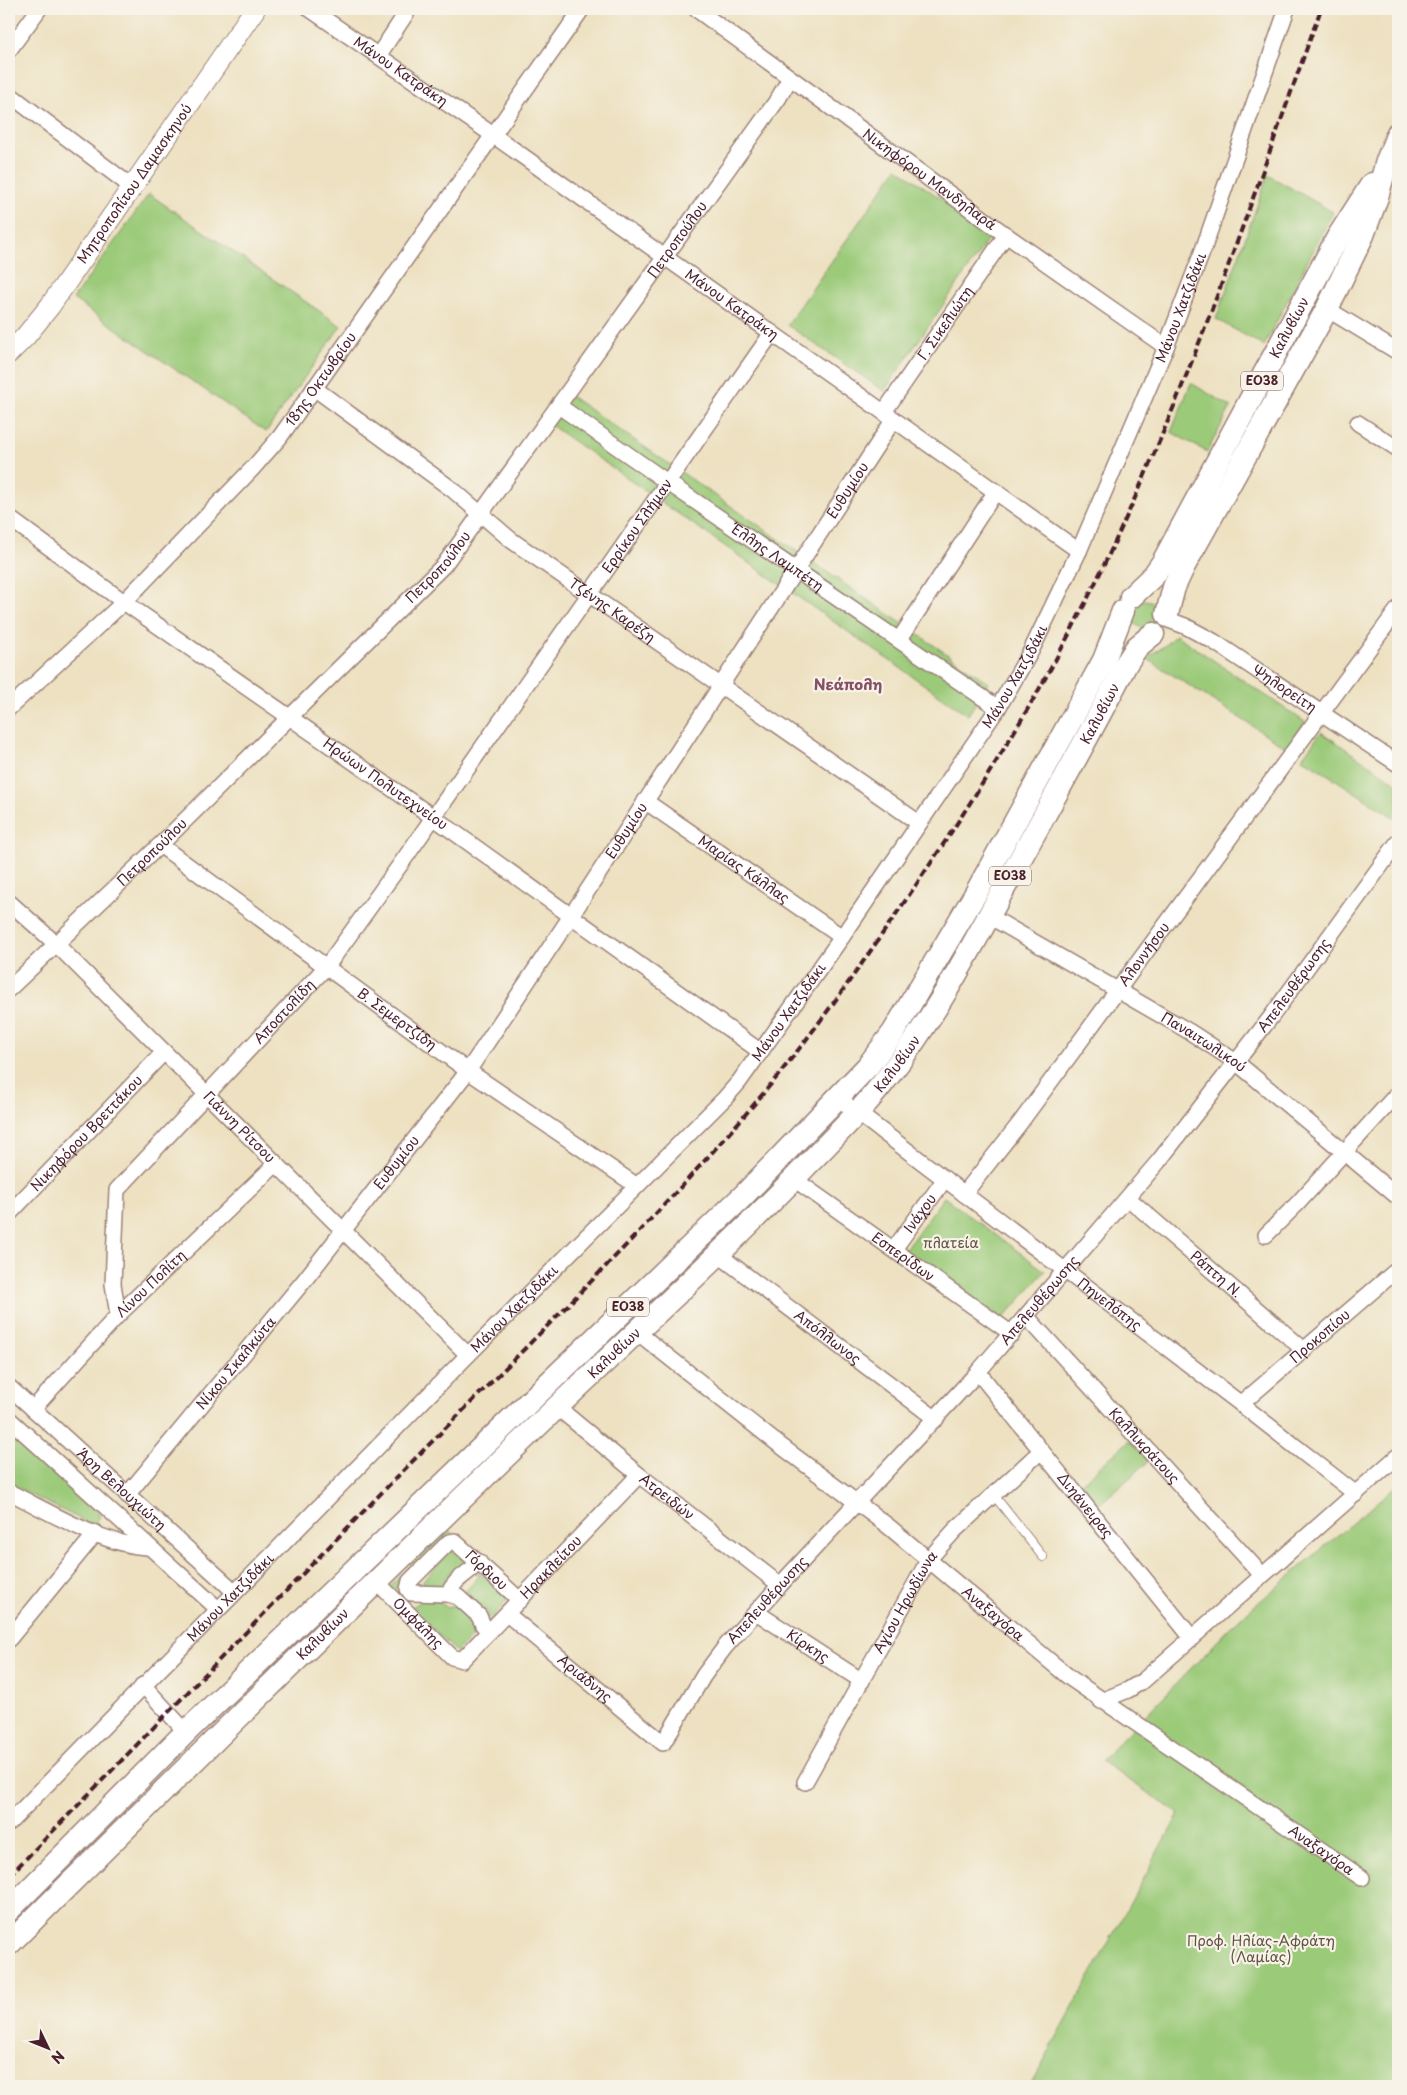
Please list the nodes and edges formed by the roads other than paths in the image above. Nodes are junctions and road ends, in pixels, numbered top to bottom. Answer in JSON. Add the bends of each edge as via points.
{"nodes":[{"id":1,"x":39,"y":9,"type":"edge"},
{"id":2,"x":256,"y":9,"type":"edge"},
{"id":3,"x":310,"y":9,"type":"edge"},
{"id":4,"x":409,"y":9,"type":"edge"},
{"id":5,"x":582,"y":9,"type":"edge"},
{"id":6,"x":696,"y":9,"type":"edge"},
{"id":7,"x":1288,"y":9,"type":"edge"},
{"id":8,"x":9,"y":50,"type":"edge"},
{"id":9,"x":378,"y":56,"type":"junction"},
{"id":10,"x":790,"y":78,"type":"junction"},
{"id":11,"x":9,"y":94,"type":"edge"},
{"id":12,"x":1398,"y":133,"type":"edge"},
{"id":13,"x":493,"y":135,"type":"junction"},
{"id":14,"x":1393,"y":164,"type":"edge"},
{"id":15,"x":132,"y":187,"type":"junction"},
{"id":16,"x":1006,"y":235,"type":"junction"},
{"id":17,"x":666,"y":258,"type":"junction"},
{"id":18,"x":1327,"y":308,"type":"junction"},
{"id":19,"x":772,"y":333,"type":"junction"},
{"id":20,"x":1166,"y":347,"type":"junction"},
{"id":21,"x":1398,"y":352,"type":"edge"},
{"id":22,"x":9,"y":353,"type":"edge"},
{"id":23,"x":314,"y":388,"type":"junction"},
{"id":24,"x":559,"y":406,"type":"junction"},
{"id":25,"x":889,"y":415,"type":"junction"},
{"id":26,"x":1358,"y":423,"type":"dead end"},
{"id":27,"x":1398,"y":449,"type":"edge"},
{"id":28,"x":667,"y":482,"type":"junction"},
{"id":29,"x":996,"y":491,"type":"junction"},
{"id":30,"x":481,"y":515,"type":"junction"},
{"id":31,"x":9,"y":518,"type":"edge"},
{"id":32,"x":1079,"y":551,"type":"junction"},
{"id":33,"x":796,"y":570,"type":"junction"},
{"id":34,"x":589,"y":594,"type":"junction"},
{"id":35,"x":124,"y":602,"type":"junction"},
{"id":36,"x":1127,"y":604,"type":"junction"},
{"id":37,"x":1398,"y":609,"type":"edge"},
{"id":38,"x":1162,"y":623,"type":"junction"},
{"id":39,"x":899,"y":640,"type":"junction"},
{"id":40,"x":720,"y":685,"type":"junction"},
{"id":41,"x":9,"y":708,"type":"edge"},
{"id":42,"x":998,"y":708,"type":"junction"},
{"id":43,"x":1323,"y":713,"type":"junction"},
{"id":44,"x":290,"y":718,"type":"junction"},
{"id":45,"x":1398,"y":764,"type":"edge"},
{"id":46,"x":644,"y":801,"type":"junction"},
{"id":47,"x":433,"y":817,"type":"junction"},
{"id":48,"x":919,"y":823,"type":"junction"},
{"id":49,"x":1398,"y":842,"type":"edge"},
{"id":50,"x":160,"y":845,"type":"junction"},
{"id":51,"x":9,"y":902,"type":"edge"},
{"id":52,"x":571,"y":916,"type":"junction"},
{"id":53,"x":989,"y":916,"type":"junction"},
{"id":54,"x":842,"y":937,"type":"junction"},
{"id":55,"x":55,"y":943,"type":"junction"},
{"id":56,"x":326,"y":966,"type":"junction"},
{"id":57,"x":9,"y":989,"type":"edge"},
{"id":58,"x":1117,"y":990,"type":"junction"},
{"id":59,"x":164,"y":1052,"type":"junction"},
{"id":60,"x":761,"y":1052,"type":"junction"},
{"id":61,"x":1236,"y":1062,"type":"junction"},
{"id":62,"x":468,"y":1071,"type":"junction"},
{"id":63,"x":1398,"y":1093,"type":"edge"},
{"id":64,"x":206,"y":1094,"type":"junction"},
{"id":65,"x":838,"y":1098,"type":"junction"},
{"id":66,"x":857,"y":1112,"type":"junction"},
{"id":67,"x":1345,"y":1152,"type":"junction"},
{"id":68,"x":276,"y":1164,"type":"junction"},
{"id":69,"x":794,"y":1179,"type":"junction"},
{"id":70,"x":945,"y":1179,"type":"junction"},
{"id":71,"x":637,"y":1186,"type":"junction"},
{"id":72,"x":964,"y":1194,"type":"junction"},
{"id":73,"x":1398,"y":1197,"type":"edge"},
{"id":74,"x":1128,"y":1199,"type":"junction"},
{"id":75,"x":9,"y":1214,"type":"edge"},
{"id":76,"x":343,"y":1230,"type":"junction"},
{"id":77,"x":1266,"y":1235,"type":"dead end"},
{"id":78,"x":894,"y":1248,"type":"junction"},
{"id":79,"x":719,"y":1255,"type":"junction"},
{"id":80,"x":1398,"y":1269,"type":"edge"},
{"id":81,"x":1066,"y":1271,"type":"junction"},
{"id":82,"x":118,"y":1315,"type":"junction"},
{"id":83,"x":1027,"y":1317,"type":"junction"},
{"id":84,"x":637,"y":1332,"type":"junction"},
{"id":85,"x":1012,"y":1334,"type":"junction"},
{"id":86,"x":1304,"y":1350,"type":"junction"},
{"id":87,"x":468,"y":1355,"type":"junction"},
{"id":88,"x":978,"y":1372,"type":"junction"},
{"id":89,"x":9,"y":1387,"type":"edge"},
{"id":90,"x":1241,"y":1404,"type":"junction"},
{"id":91,"x":557,"y":1407,"type":"junction"},
{"id":92,"x":33,"y":1409,"type":"junction"},
{"id":93,"x":936,"y":1419,"type":"junction"},
{"id":94,"x":9,"y":1420,"type":"edge"},
{"id":95,"x":1041,"y":1451,"type":"junction"},
{"id":96,"x":1398,"y":1456,"type":"edge"},
{"id":97,"x":639,"y":1475,"type":"junction"},
{"id":98,"x":9,"y":1492,"type":"edge"},
{"id":99,"x":993,"y":1494,"type":"junction"},
{"id":100,"x":1356,"y":1494,"type":"junction"},
{"id":101,"x":127,"y":1495,"type":"junction"},
{"id":102,"x":858,"y":1503,"type":"junction"},
{"id":103,"x":96,"y":1534,"type":"junction"},
{"id":104,"x":148,"y":1547,"type":"junction"},
{"id":105,"x":1043,"y":1557,"type":"dead end"},
{"id":106,"x":930,"y":1560,"type":"junction"},
{"id":107,"x":479,"y":1562,"type":"junction"},
{"id":108,"x":1262,"y":1575,"type":"junction"},
{"id":109,"x":377,"y":1582,"type":"junction"},
{"id":110,"x":780,"y":1585,"type":"junction"},
{"id":111,"x":235,"y":1592,"type":"junction"},
{"id":112,"x":448,"y":1594,"type":"junction"},
{"id":113,"x":520,"y":1600,"type":"junction"},
{"id":114,"x":218,"y":1609,"type":"junction"},
{"id":115,"x":756,"y":1612,"type":"junction"},
{"id":116,"x":507,"y":1614,"type":"junction"},
{"id":117,"x":490,"y":1631,"type":"junction"},
{"id":118,"x":1192,"y":1638,"type":"junction"},
{"id":119,"x":9,"y":1639,"type":"edge"},
{"id":120,"x":462,"y":1660,"type":"joint"},
{"id":121,"x":862,"y":1681,"type":"junction"},
{"id":122,"x":143,"y":1685,"type":"junction"},
{"id":123,"x":1101,"y":1700,"type":"junction"},
{"id":124,"x":186,"y":1732,"type":"junction"},
{"id":125,"x":663,"y":1743,"type":"joint"},
{"id":126,"x":805,"y":1782,"type":"dead end"},
{"id":127,"x":9,"y":1823,"type":"edge"},
{"id":128,"x":1362,"y":1878,"type":"dead end"},
{"id":129,"x":9,"y":1910,"type":"edge"},
{"id":130,"x":9,"y":1944,"type":"edge"}],
"edges":[{"from":1,"to":8,"type":"street"},
{"from":2,"to":15,"type":"street","name":"Μητροπολίτου Δαμασκηνού"},
{"from":3,"to":9,"type":"street","name":"Μάνου Κατράκη"},
{"from":4,"to":9,"type":"street"},
{"from":5,"to":13,"type":"street","name":"18ης Οκτωβρίου"},
{"from":6,"to":10,"type":"street","name":"Νικηφόρου Μανδηλαρά"},
{"from":7,"to":20,"type":"street","name":"Μάνου Χατζιδάκι"},
{"from":9,"to":13,"type":"street","name":"Μάνου Κατράκη"},
{"from":10,"to":16,"type":"street","name":"Νικηφόρου Μανδηλαρά"},
{"from":10,"to":17,"type":"street","name":"Πετροπούλου"},
{"from":11,"to":15,"type":"street"},
{"from":12,"to":14,"type":"main road","name":"Καλυβίων","number":"ΕΟ38"},
{"from":13,"to":17,"type":"street","name":"Μάνου Κατράκη"},
{"from":13,"to":23,"type":"street","name":"18ης Οκτωβρίου"},
{"from":14,"to":18,"type":"main road","name":"Καλυβίων","number":"ΕΟ38"},
{"from":14,"to":36,"type":"main road","name":"Καλυβίων","number":"ΕΟ38","via":[[1338,237],[1162,562]]},
{"from":15,"to":22,"type":"street","name":"Μητροπολίτου Δαμασκηνού","via":[[50,306]]},
{"from":16,"to":20,"type":"street","name":"Νικηφόρου Μανδηλαρά"},
{"from":16,"to":25,"type":"street","name":"Γ. Σικελιώτη"},
{"from":17,"to":19,"type":"street","name":"Μάνου Κατράκη"},
{"from":17,"to":24,"type":"street","name":"Πετροπούλου"},
{"from":18,"to":21,"type":"street"},
{"from":18,"to":38,"type":"main road","name":"Καλυβίων","number":"ΕΟ38","via":[[1184,566]]},
{"from":19,"to":25,"type":"street","name":"Μάνου Κατράκη"},
{"from":19,"to":28,"type":"street","name":"Ερρίκου Σλήμαν"},
{"from":20,"to":32,"type":"street","name":"Μάνου Χατζιδάκι"},
{"from":23,"to":30,"type":"street","name":"Τζένης Καρέζη","via":[[453,490]]},
{"from":23,"to":35,"type":"street","name":"18ης Οκτωβρίου","via":[[262,458]]},
{"from":24,"to":28,"type":"street","name":"Έλλης Λαμπέτη"},
{"from":24,"to":30,"type":"street","name":"Πετροπούλου"},
{"from":25,"to":29,"type":"street","name":"Μάνου Κατράκη"},
{"from":25,"to":33,"type":"street","name":"Ευθυμίου"},
{"from":26,"to":27,"type":"street"},
{"from":28,"to":33,"type":"street","name":"Έλλης Λαμπέτη"},
{"from":28,"to":34,"type":"street","name":"Ερρίκου Σλήμαν"},
{"from":29,"to":32,"type":"street","name":"Μάνου Κατράκη"},
{"from":29,"to":39,"type":"street"},
{"from":30,"to":34,"type":"street","name":"Τζένης Καρέζη"},
{"from":30,"to":44,"type":"street","name":"Πετροπούλου","via":[[430,581]]},
{"from":31,"to":35,"type":"street","name":"Ηρώων Πολυτεχνείου"},
{"from":32,"to":42,"type":"street","name":"Μάνου Χατζιδάκι","via":[[1031,652]]},
{"from":33,"to":39,"type":"street","name":"Έλλης Λαμπέτη"},
{"from":33,"to":40,"type":"street","name":"Ευθυμίου"},
{"from":34,"to":40,"type":"street","name":"Τζένης Καρέζη"},
{"from":34,"to":47,"type":"street","name":"Ερρίκου Σλήμαν"},
{"from":35,"to":41,"type":"street","name":"18ης Οκτωβρίου"},
{"from":35,"to":44,"type":"street","name":"Ηρώων Πολυτεχνείου"},
{"from":36,"to":38,"type":"main road","via":[[1124,620],[1130,630],[1141,635]]},
{"from":36,"to":38,"type":"main road","via":[[1140,592],[1155,594],[1164,602]]},
{"from":36,"to":65,"type":"main road","name":"Καλυβίων","number":"ΕΟ38","via":[[1104,660],[943,951],[893,1034]]},
{"from":37,"to":43,"type":"street","name":"Αλοννήσου"},
{"from":38,"to":43,"type":"street","name":"Ψηλορείτη","via":[[1176,621],[1199,633]]},
{"from":38,"to":53,"type":"main road","name":"Καλυβίων","number":"ΕΟ38","via":[[1137,647],[1126,664]]},
{"from":39,"to":42,"type":"street","name":"Έλλης Λαμπέτη"},
{"from":40,"to":46,"type":"street","name":"Ευθυμίου"},
{"from":40,"to":48,"type":"street","name":"Τζένης Καρέζη"},
{"from":42,"to":48,"type":"street","name":"Μάνου Χατζιδάκι"},
{"from":43,"to":45,"type":"street","name":"Ψηλορείτη"},
{"from":43,"to":58,"type":"street","name":"Αλοννήσου"},
{"from":44,"to":47,"type":"street","name":"Ηρώων Πολυτεχνείου"},
{"from":44,"to":50,"type":"street","name":"Πετροπούλου"},
{"from":46,"to":52,"type":"street","name":"Ευθυμίου"},
{"from":46,"to":54,"type":"street","name":"Μαρίας Κάλλας"},
{"from":47,"to":52,"type":"street","name":"Ηρώων Πολυτεχνείου"},
{"from":47,"to":56,"type":"street","name":"Αποστολίδη"},
{"from":48,"to":54,"type":"street","name":"Μάνου Χατζιδάκι"},
{"from":49,"to":61,"type":"street","name":"Απελευθέρωσης"},
{"from":50,"to":55,"type":"street","name":"Πετροπούλου"},
{"from":50,"to":56,"type":"street","name":"Β. Σεμερτζίδη"},
{"from":51,"to":55,"type":"street","name":"Γιάννη Ρίτσου"},
{"from":52,"to":60,"type":"street","name":"Ηρώων Πολυτεχνείου"},
{"from":52,"to":62,"type":"street","name":"Ευθυμίου"},
{"from":53,"to":58,"type":"street","name":"Παναιτωλικού"},
{"from":53,"to":66,"type":"main road","name":"Καλυβίων","number":"ΕΟ38","via":[[925,1025],[888,1078]]},
{"from":54,"to":60,"type":"street","name":"Μάνου Χατζιδάκι"},
{"from":55,"to":57,"type":"street","name":"Πετροπούλου"},
{"from":55,"to":59,"type":"street","name":"Γιάννη Ρίτσου"},
{"from":56,"to":62,"type":"street","name":"Β. Σεμερτζίδη"},
{"from":56,"to":64,"type":"street","name":"Αποστολίδη"},
{"from":58,"to":61,"type":"street","name":"Παναιτωλικού"},
{"from":58,"to":72,"type":"street","name":"Αλοννήσου"},
{"from":59,"to":64,"type":"street","name":"Γιάννη Ρίτσου"},
{"from":59,"to":75,"type":"street","name":"Νικηφόρου Βρεττάκου"},
{"from":60,"to":71,"type":"street","name":"Μάνου Χατζιδάκι","via":[[739,1082]]},
{"from":61,"to":67,"type":"street","name":"Παναιτωλικού"},
{"from":61,"to":74,"type":"street","name":"Απελευθέρωσης"},
{"from":62,"to":71,"type":"street","name":"Β. Σεμερτζίδη"},
{"from":62,"to":76,"type":"street","name":"Ευθυμίου"},
{"from":63,"to":67,"type":"street"},
{"from":64,"to":68,"type":"street","name":"Γιάννη Ρίτσου"},
{"from":64,"to":82,"type":"street","name":"Αποστολίδη","via":[[117,1190],[113,1284]]},
{"from":65,"to":66,"type":"street","name":"Πηνελόπης"},
{"from":65,"to":124,"type":"main road","name":"Καλυβίων","number":"ΕΟ38","via":[[744,1195]]},
{"from":66,"to":69,"type":"main road","name":"Καλυβίων","number":"ΕΟ38"},
{"from":66,"to":70,"type":"street","name":"Πηνελόπης"},
{"from":67,"to":73,"type":"street","name":"Παναιτωλικού"},
{"from":67,"to":77,"type":"street"},
{"from":68,"to":76,"type":"street","name":"Γιάννη Ρίτσου"},
{"from":68,"to":82,"type":"street","name":"Λίνου Πολίτη"},
{"from":69,"to":78,"type":"street","name":"Εσπερίδων"},
{"from":69,"to":79,"type":"main road","name":"Καλυβίων","number":"ΕΟ38"},
{"from":70,"to":72,"type":"street","name":"Πηνελόπης"},
{"from":70,"to":78,"type":"street","name":"Ινάχου"},
{"from":71,"to":87,"type":"street","name":"Μάνου Χατζιδάκι"},
{"from":72,"to":81,"type":"street","name":"Πηνελόπης"},
{"from":74,"to":81,"type":"street","name":"Απελευθέρωσης"},
{"from":74,"to":86,"type":"street","name":"Ράπτη Ν."},
{"from":76,"to":87,"type":"street","name":"Γιάννη Ρίτσου"},
{"from":76,"to":101,"type":"street","name":"Νίκου Σκαλκώτα"},
{"from":78,"to":85,"type":"street","name":"Εσπερίδων"},
{"from":79,"to":84,"type":"main road","name":"Καλυβίων","number":"ΕΟ38"},
{"from":79,"to":93,"type":"street","name":"Απόλλωνος"},
{"from":80,"to":86,"type":"street","name":"Προκοπίου"},
{"from":81,"to":83,"type":"street","name":"Απελευθέρωσης"},
{"from":81,"to":90,"type":"street","name":"Πηνελόπης"},
{"from":82,"to":92,"type":"street","name":"Λίνου Πολίτη"},
{"from":83,"to":85,"type":"street","name":"Απελευθέρωσης"},
{"from":83,"to":108,"type":"street","name":"Καλλικράτους"},
{"from":84,"to":91,"type":"main road","name":"Καλυβίων","number":"ΕΟ38"},
{"from":84,"to":102,"type":"street","name":"Αναξαγόρα","via":[[772,1440]]},
{"from":85,"to":88,"type":"street","name":"Απελευθέρωσης"},
{"from":86,"to":90,"type":"street","name":"Προκοπίου"},
{"from":87,"to":111,"type":"street","name":"Μάνου Χατζιδάκι"},
{"from":88,"to":93,"type":"street","name":"Απελευθέρωσης"},
{"from":88,"to":95,"type":"street","name":"Διηάνειρας"},
{"from":89,"to":92,"type":"street","name":"Άρη Βελουχιώτη"},
{"from":90,"to":100,"type":"street","name":"Πηνελόπης"},
{"from":91,"to":97,"type":"street","name":"Ατρειδών"},
{"from":91,"to":109,"type":"main road","name":"Καλυβίων","number":"ΕΟ38"},
{"from":92,"to":101,"type":"street","name":"Άρη Βελουχιώτη"},
{"from":93,"to":102,"type":"street","name":"Απελευθέρωσης"},
{"from":94,"to":104,"type":"street","name":"Άρη Βελουχιώτη"},
{"from":95,"to":99,"type":"street","name":"Αγίου Ηρωδίωνα"},
{"from":95,"to":118,"type":"street","name":"Διηάνειρας"},
{"from":96,"to":100,"type":"street"},
{"from":97,"to":110,"type":"street","name":"Ατρειδών"},
{"from":97,"to":113,"type":"street","name":"Ηρακλείτου"},
{"from":98,"to":103,"type":"street"},
{"from":99,"to":105,"type":"lane"},
{"from":99,"to":106,"type":"street","name":"Αγίου Ηρωδίωνα","via":[[939,1546]]},
{"from":100,"to":108,"type":"street"},
{"from":101,"to":111,"type":"street","name":"Άρη Βελουχιώτη"},
{"from":102,"to":106,"type":"street","name":"Αναξαγόρα"},
{"from":102,"to":110,"type":"street","name":"Απελευθέρωσης"},
{"from":103,"to":104,"type":"street"},
{"from":103,"to":119,"type":"street"},
{"from":104,"to":114,"type":"street","name":"Άρη Βελουχιώτη"},
{"from":106,"to":121,"type":"street","name":"Αγίου Ηρωδίωνα"},
{"from":106,"to":123,"type":"street","name":"Αναξαγόρα","via":[[1034,1650]]},
{"from":107,"to":112,"type":"street","via":[[458,1578]]},
{"from":107,"to":112,"type":"street","name":"Γόρδιου","via":[[454,1541],[449,1542],[410,1581],[408,1589],[415,1594]]},
{"from":107,"to":113,"type":"street","name":"Γόρδιου"},
{"from":108,"to":118,"type":"street"},
{"from":109,"to":120,"type":"street","name":"Ομφάλης","via":[[452,1657]]},
{"from":109,"to":130,"type":"main road","name":"Καλυβίων","number":"ΕΟ38"},
{"from":110,"to":115,"type":"street","name":"Απελευθέρωσης"},
{"from":111,"to":114,"type":"street","name":"Μάνου Χατζιδάκι"},
{"from":112,"to":117,"type":"street","via":[[472,1608]]},
{"from":113,"to":116,"type":"street","name":"Ηρακλείτου"},
{"from":114,"to":122,"type":"street","name":"Μάνου Χατζιδάκι"},
{"from":115,"to":121,"type":"street","name":"Κίρκης"},
{"from":115,"to":125,"type":"street","name":"Απελευθέρωσης","via":[[714,1660]]},
{"from":116,"to":117,"type":"street","name":"Ηρακλείτου"},
{"from":116,"to":125,"type":"street","name":"Αριάδνης"},
{"from":117,"to":120,"type":"street","name":"Ηρακλείτου"},
{"from":118,"to":123,"type":"street","via":[[1144,1680]]},
{"from":121,"to":126,"type":"street","name":"Αγίου Ηρωδίωνα"},
{"from":122,"to":124,"type":"street"},
{"from":122,"to":127,"type":"street","name":"Μάνου Χατζιδάκι"},
{"from":123,"to":128,"type":"street","name":"Αναξαγόρα"},
{"from":124,"to":129,"type":"main road","name":"Καλυβίων","number":"ΕΟ38"}]}
